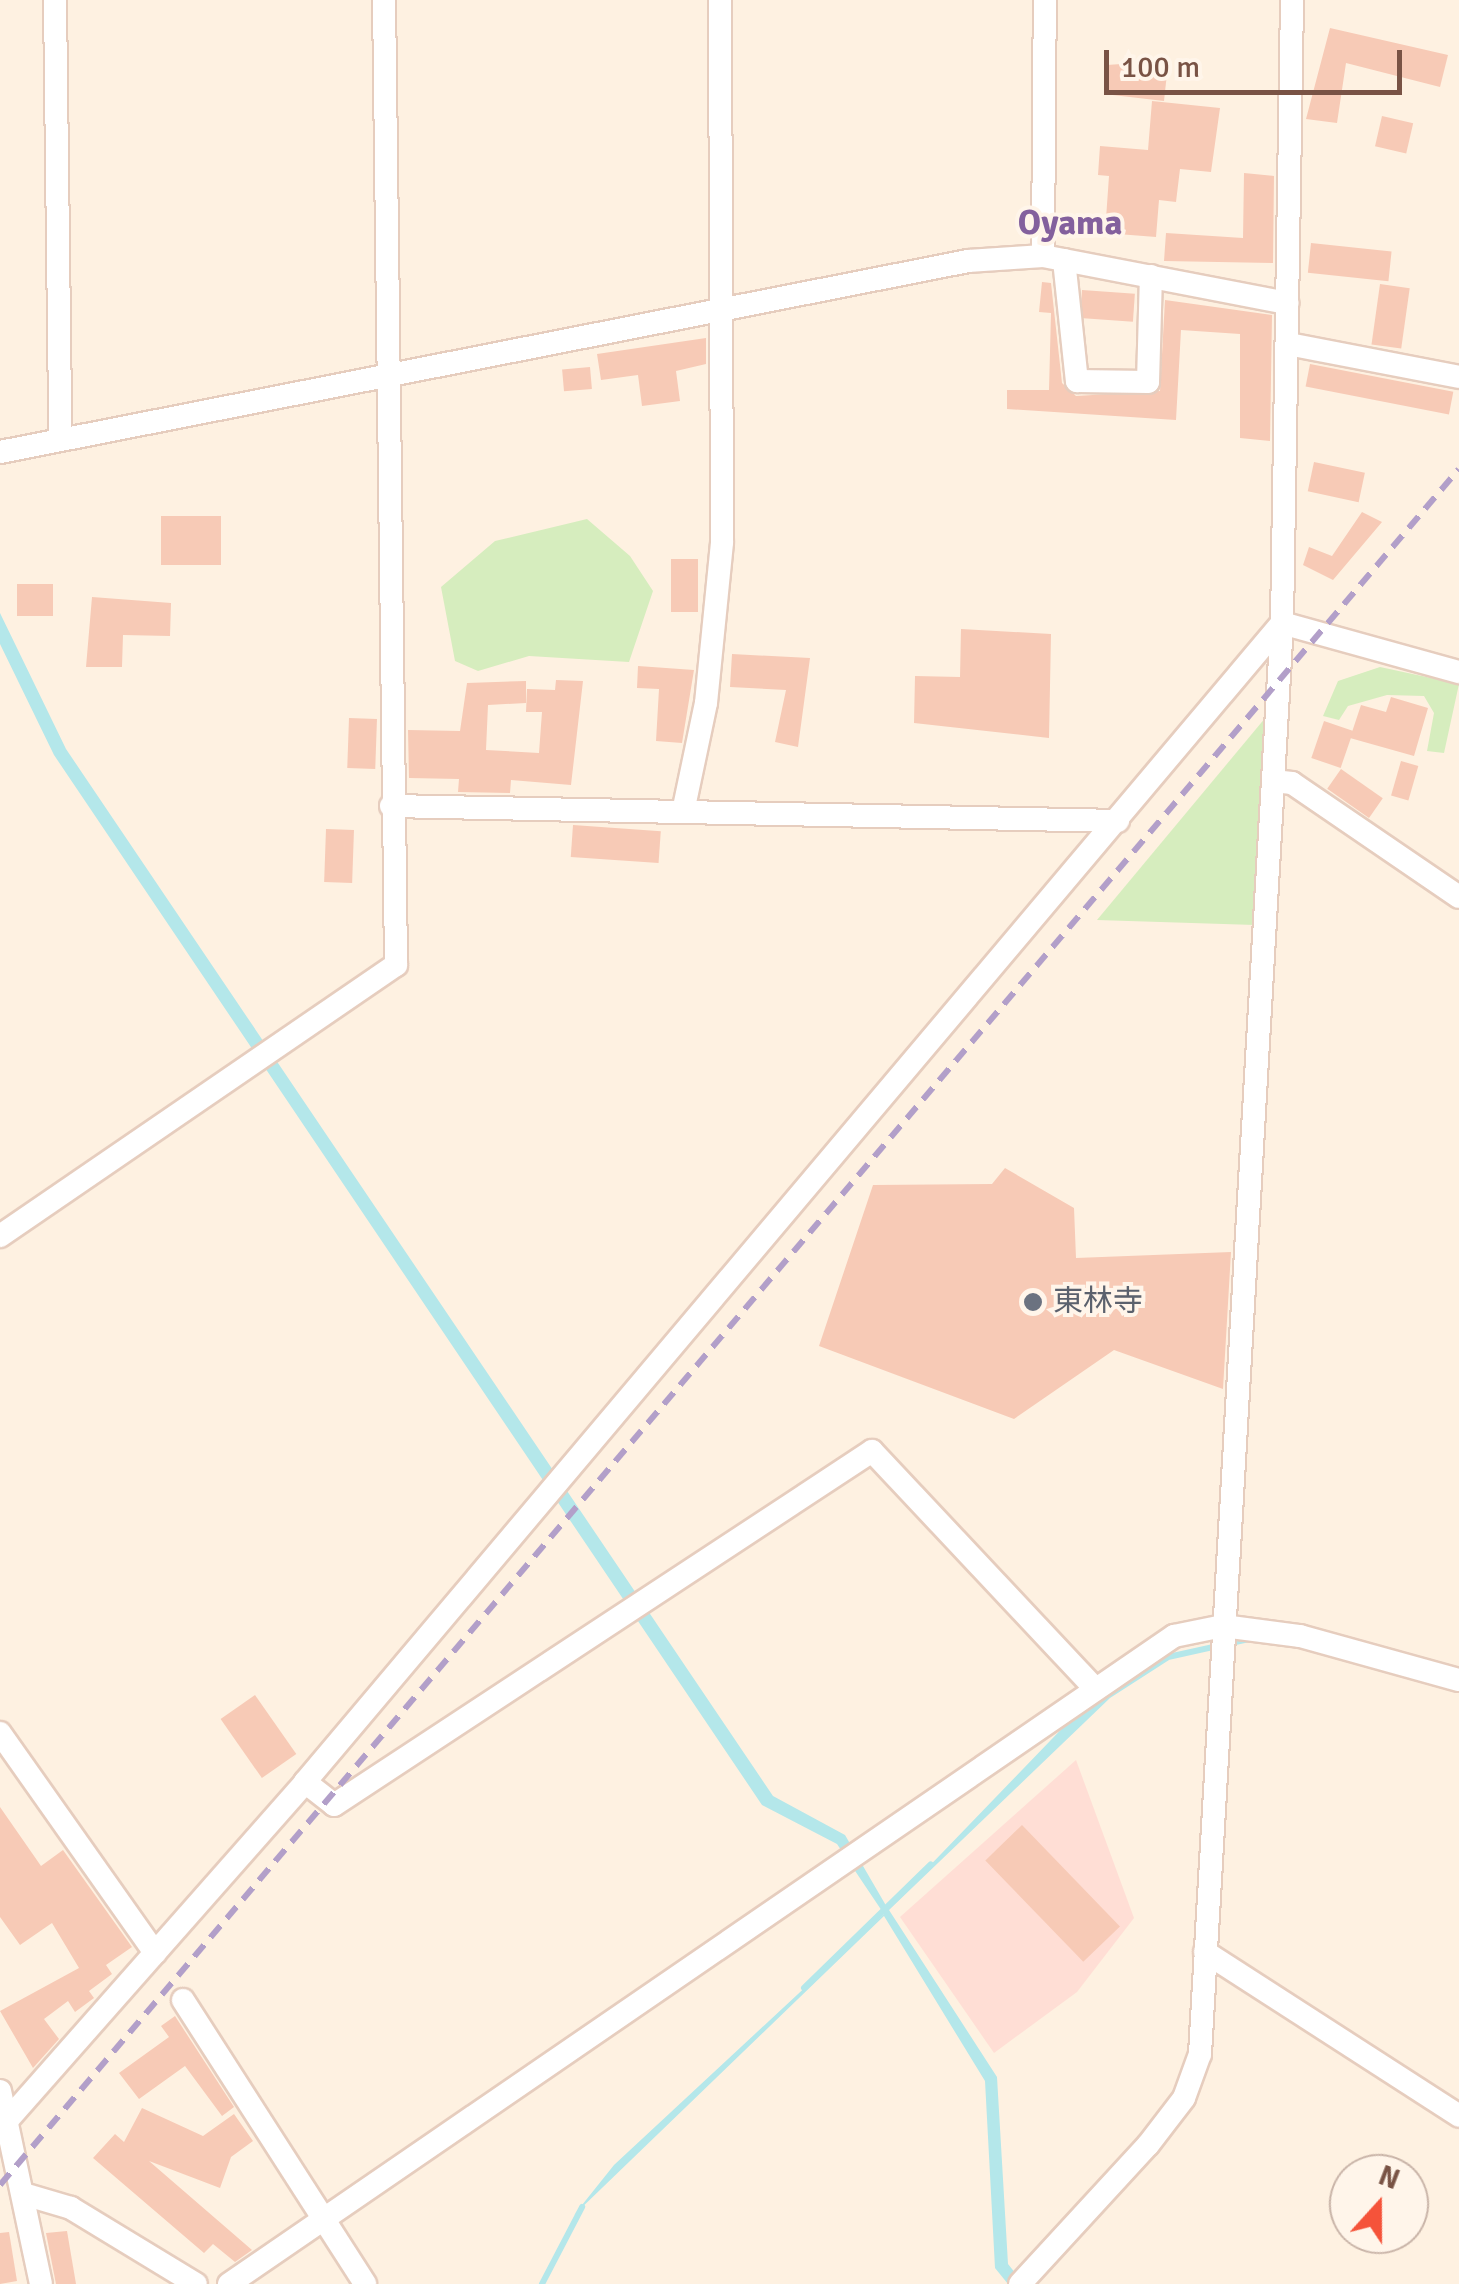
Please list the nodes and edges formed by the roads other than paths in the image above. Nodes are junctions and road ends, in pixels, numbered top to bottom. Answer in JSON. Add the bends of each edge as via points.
{"nodes":[{"id":1,"x":56,"y":0,"type":"edge"},
{"id":2,"x":384,"y":0,"type":"edge"},
{"id":3,"x":720,"y":0,"type":"edge"},
{"id":4,"x":1044,"y":0,"type":"edge"},
{"id":5,"x":1292,"y":0,"type":"edge"},
{"id":6,"x":1054,"y":258,"type":"junction"},
{"id":7,"x":1150,"y":276,"type":"junction"},
{"id":8,"x":1288,"y":303,"type":"junction"},
{"id":9,"x":720,"y":307,"type":"junction"},
{"id":10,"x":1288,"y":344,"type":"junction"},
{"id":11,"x":386,"y":374,"type":"junction"},
{"id":12,"x":1459,"y":376,"type":"edge"},
{"id":13,"x":60,"y":440,"type":"junction"},
{"id":14,"x":0,"y":452,"type":"edge"},
{"id":15,"x":1282,"y":622,"type":"junction"},
{"id":16,"x":1459,"y":672,"type":"edge"},
{"id":17,"x":1273,"y":781,"type":"junction"},
{"id":18,"x":391,"y":806,"type":"junction"},
{"id":19,"x":683,"y":812,"type":"junction"},
{"id":20,"x":1118,"y":821,"type":"junction"},
{"id":21,"x":1459,"y":897,"type":"edge"},
{"id":22,"x":0,"y":1236,"type":"edge"},
{"id":23,"x":1223,"y":1626,"type":"junction"},
{"id":24,"x":1459,"y":1680,"type":"edge"},
{"id":25,"x":1094,"y":1686,"type":"junction"},
{"id":26,"x":0,"y":1733,"type":"edge"},
{"id":27,"x":305,"y":1782,"type":"junction"},
{"id":28,"x":1206,"y":1952,"type":"junction"},
{"id":29,"x":155,"y":1953,"type":"junction"},
{"id":30,"x":183,"y":2000,"type":"dead end"},
{"id":31,"x":0,"y":2092,"type":"edge"},
{"id":32,"x":1459,"y":2116,"type":"edge"},
{"id":33,"x":4,"y":2124,"type":"junction"},
{"id":34,"x":27,"y":2195,"type":"junction"},
{"id":35,"x":323,"y":2221,"type":"junction"},
{"id":36,"x":42,"y":2284,"type":"edge"},
{"id":37,"x":196,"y":2284,"type":"edge"},
{"id":38,"x":230,"y":2284,"type":"edge"},
{"id":39,"x":366,"y":2284,"type":"edge"},
{"id":40,"x":1020,"y":2284,"type":"edge"}],
"edges":[{"from":1,"to":13,"type":"street"},
{"from":2,"to":11,"type":"street"},
{"from":3,"to":9,"type":"street"},
{"from":4,"to":6,"type":"street"},
{"from":5,"to":8,"type":"street"},
{"from":6,"to":7,"type":"street"},
{"from":6,"to":7,"type":"street","via":[[1077,381],[1148,382]]},
{"from":6,"to":9,"type":"street"},
{"from":7,"to":8,"type":"street"},
{"from":8,"to":10,"type":"street"},
{"from":9,"to":11,"type":"street"},
{"from":9,"to":19,"type":"street","via":[[722,542],[706,703]]},
{"from":10,"to":12,"type":"street"},
{"from":10,"to":15,"type":"street"},
{"from":11,"to":13,"type":"street"},
{"from":11,"to":18,"type":"street"},
{"from":13,"to":14,"type":"street"},
{"from":15,"to":16,"type":"street"},
{"from":15,"to":17,"type":"street"},
{"from":15,"to":20,"type":"street"},
{"from":17,"to":21,"type":"street","via":[[1292,783]]},
{"from":17,"to":23,"type":"street"},
{"from":18,"to":19,"type":"street"},
{"from":18,"to":22,"type":"street","via":[[396,965]]},
{"from":19,"to":20,"type":"street"},
{"from":20,"to":27,"type":"street"},
{"from":23,"to":24,"type":"street","via":[[1331,1642]]},
{"from":23,"to":25,"type":"street","via":[[1174,1636]]},
{"from":23,"to":28,"type":"street"},
{"from":25,"to":27,"type":"street","via":[[872,1451],[334,1805]]},
{"from":25,"to":35,"type":"street","via":[[1068,1717]]},
{"from":26,"to":29,"type":"street"},
{"from":27,"to":29,"type":"street"},
{"from":28,"to":32,"type":"street"},
{"from":28,"to":40,"type":"street","via":[[1200,2054],[1184,2098],[1067,2241]]},
{"from":29,"to":33,"type":"street"},
{"from":30,"to":35,"type":"street"},
{"from":31,"to":33,"type":"street"},
{"from":33,"to":34,"type":"street"},
{"from":34,"to":36,"type":"street"},
{"from":34,"to":37,"type":"street","via":[[72,2208]]},
{"from":35,"to":38,"type":"street"},
{"from":35,"to":39,"type":"street"}]}
